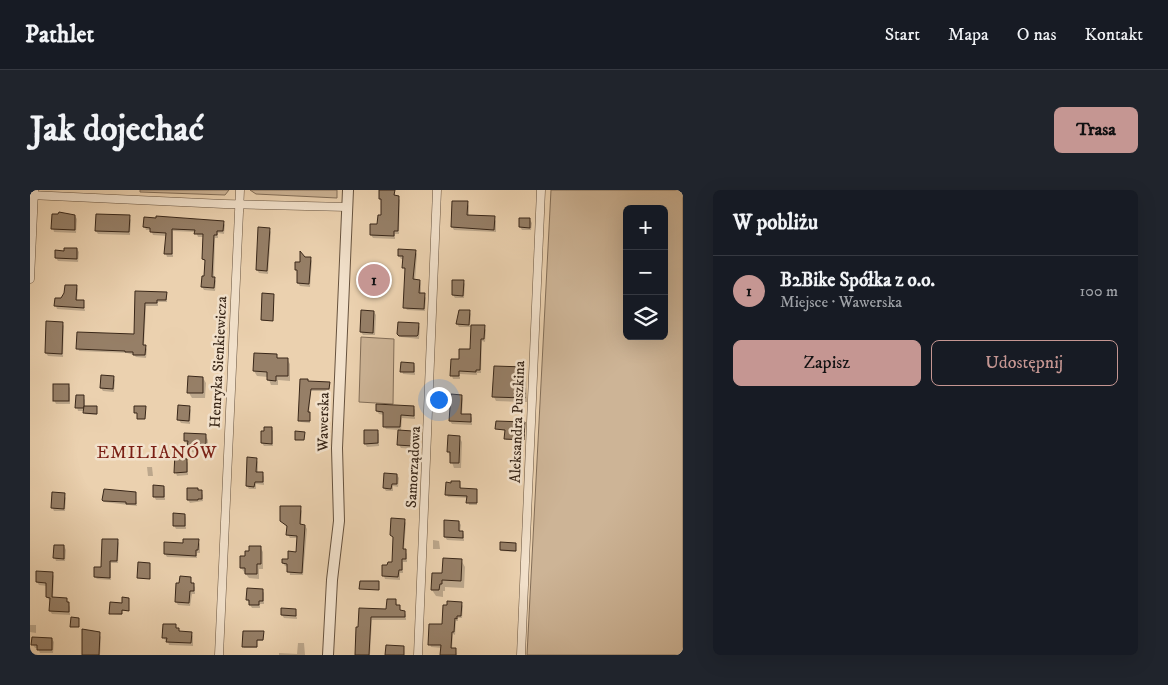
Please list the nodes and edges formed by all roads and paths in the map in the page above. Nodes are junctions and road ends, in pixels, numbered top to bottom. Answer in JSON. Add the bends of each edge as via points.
{"nodes":[{"id":1,"x":240,"y":190,"type":"edge"},
{"id":2,"x":348,"y":190,"type":"edge"},
{"id":3,"x":437,"y":190,"type":"edge"},
{"id":4,"x":542,"y":190,"type":"edge"},
{"id":5,"x":32,"y":193,"type":"edge"},
{"id":6,"x":239,"y":204,"type":"junction"},
{"id":7,"x":347,"y":207,"type":"junction"},
{"id":8,"x":30,"y":278,"type":"edge"},
{"id":9,"x":219,"y":655,"type":"edge"},
{"id":10,"x":328,"y":655,"type":"edge"},
{"id":11,"x":418,"y":655,"type":"edge"},
{"id":12,"x":521,"y":655,"type":"edge"}],
"edges":[{"from":1,"to":6,"type":"street","name":"Henryka Sienkiewicza"},
{"from":2,"to":7,"type":"street","name":"Wawerska"},
{"from":3,"to":11,"type":"street","name":"Samorządowa"},
{"from":4,"to":12,"type":"street","name":"Aleksandra Puszkina"},
{"from":5,"to":6,"type":"street"},
{"from":5,"to":8,"type":"street"},
{"from":6,"to":7,"type":"street"},
{"from":6,"to":9,"type":"street","name":"Henryka Sienkiewicza"},
{"from":7,"to":10,"type":"street","name":"Wawerska","via":[[337,448],[339,521]]}]}
